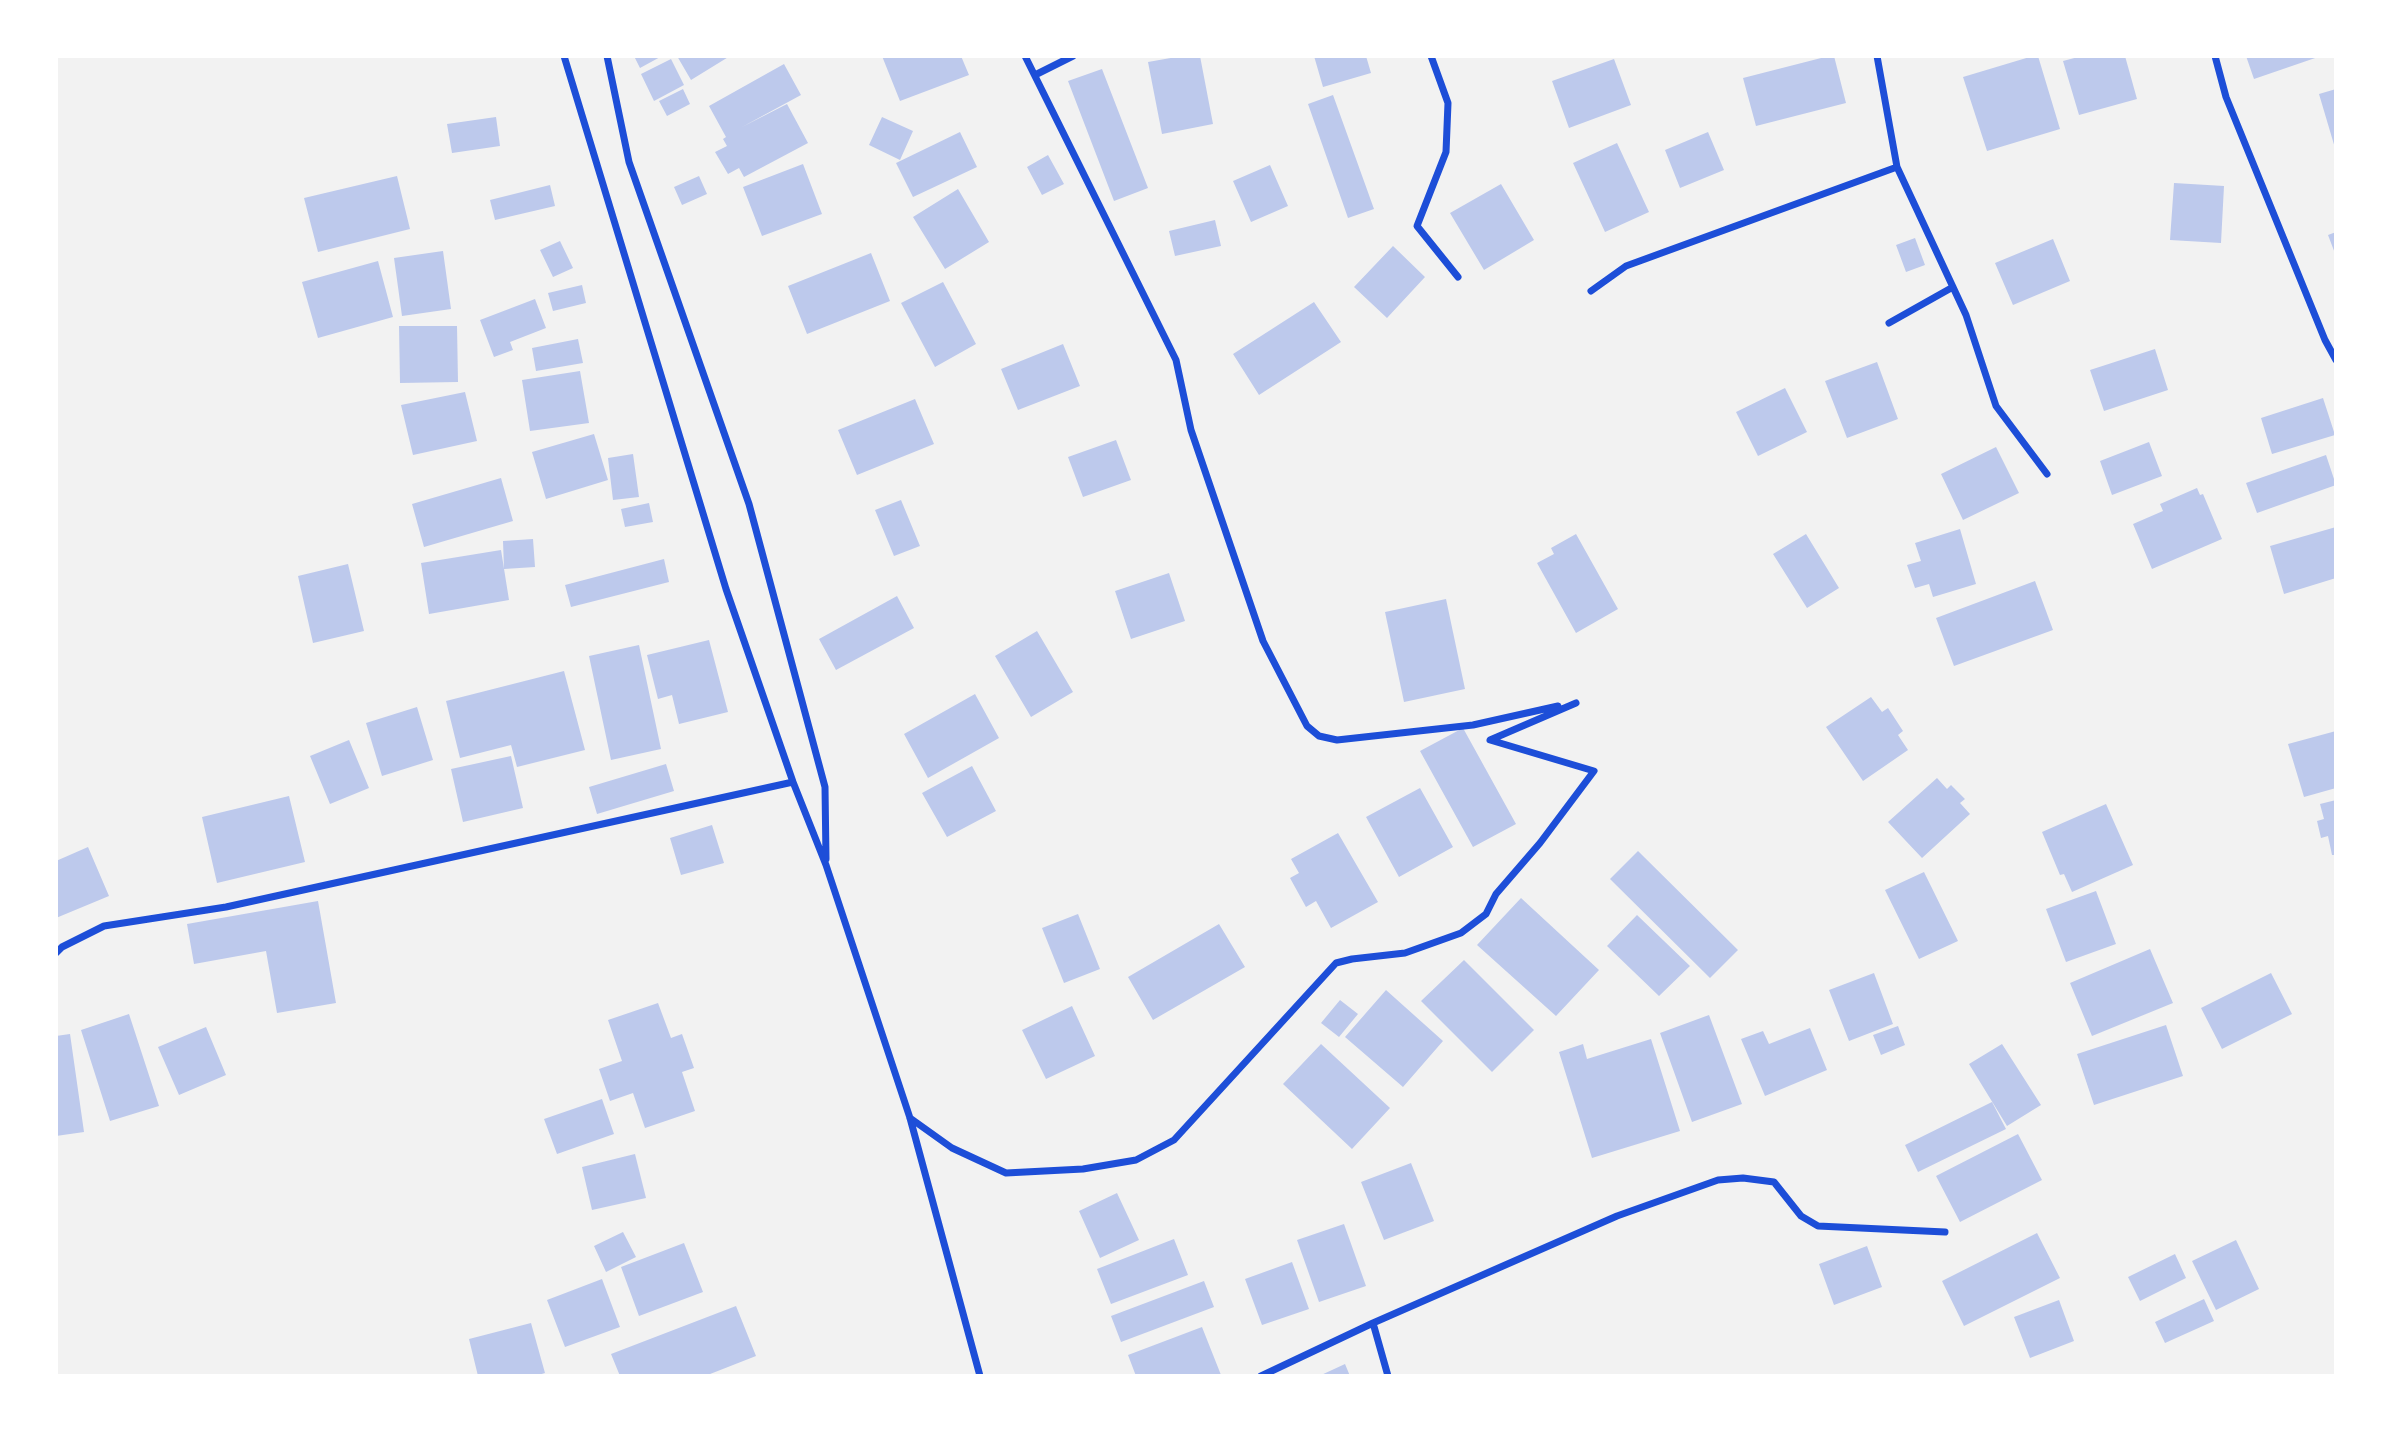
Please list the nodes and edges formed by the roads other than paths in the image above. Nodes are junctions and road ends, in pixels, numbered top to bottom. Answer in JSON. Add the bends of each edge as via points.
{"nodes":[{"id":1,"x":564,"y":56,"type":"edge"},
{"id":2,"x":607,"y":56,"type":"edge"},
{"id":3,"x":1025,"y":56,"type":"edge"},
{"id":4,"x":1073,"y":56,"type":"edge"},
{"id":5,"x":1431,"y":56,"type":"edge"},
{"id":6,"x":1877,"y":56,"type":"edge"},
{"id":7,"x":2215,"y":56,"type":"edge"},
{"id":8,"x":1035,"y":75,"type":"junction"},
{"id":9,"x":1897,"y":167,"type":"junction"},
{"id":10,"x":1458,"y":277,"type":"dead end"},
{"id":11,"x":1953,"y":287,"type":"junction"},
{"id":12,"x":1591,"y":291,"type":"dead end"},
{"id":13,"x":1889,"y":323,"type":"dead end"},
{"id":14,"x":2336,"y":360,"type":"edge"},
{"id":15,"x":2047,"y":474,"type":"dead end"},
{"id":16,"x":793,"y":782,"type":"junction"},
{"id":17,"x":826,"y":865,"type":"junction"},
{"id":18,"x":56,"y":953,"type":"edge"},
{"id":19,"x":910,"y":1118,"type":"junction"},
{"id":20,"x":1945,"y":1232,"type":"dead end"},
{"id":21,"x":1373,"y":1323,"type":"junction"},
{"id":22,"x":980,"y":1376,"type":"edge"},
{"id":23,"x":1261,"y":1376,"type":"edge"},
{"id":24,"x":1388,"y":1376,"type":"edge"}],
"edges":[{"from":1,"to":16,"type":"street","via":[[726,589]]},
{"from":2,"to":17,"type":"street","via":[[629,162],[749,504],[825,787]]},
{"from":3,"to":8,"type":"street"},
{"from":4,"to":8,"type":"street"},
{"from":5,"to":10,"type":"street","via":[[1448,103],[1446,152],[1417,226]]},
{"from":6,"to":9,"type":"street"},
{"from":7,"to":14,"type":"street","via":[[2226,97]]},
{"from":8,"to":19,"type":"street","via":[[1176,360],[1191,430],[1263,640],[1307,726],[1319,736],[1336,740],[1473,725],[1576,703],[1490,740],[1594,771],[1496,894],[1486,914],[1461,933],[1405,953],[1336,963],[1174,1140],[1136,1160],[1083,1169],[1006,1173],[952,1148]]},
{"from":9,"to":11,"type":"street"},
{"from":9,"to":12,"type":"street","via":[[1626,267]]},
{"from":11,"to":13,"type":"street"},
{"from":11,"to":15,"type":"street","via":[[1996,406]]},
{"from":16,"to":17,"type":"street"},
{"from":16,"to":18,"type":"street","via":[[226,907],[104,926]]},
{"from":17,"to":19,"type":"street"},
{"from":19,"to":22,"type":"street"},
{"from":20,"to":21,"type":"street","via":[[1818,1226],[1801,1216],[1774,1182],[1718,1180],[1617,1216]]},
{"from":21,"to":23,"type":"street"},
{"from":21,"to":24,"type":"street"}]}
